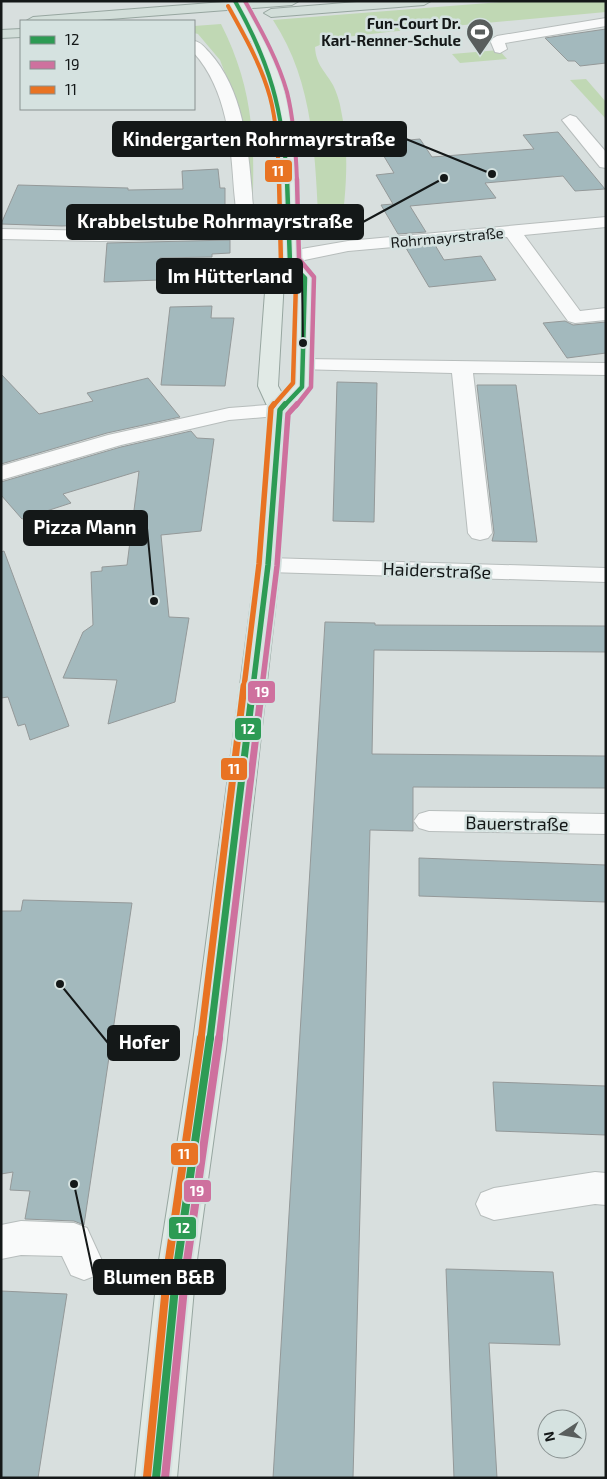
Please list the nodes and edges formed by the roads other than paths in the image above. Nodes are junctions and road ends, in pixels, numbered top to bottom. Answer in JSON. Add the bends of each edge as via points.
{"nodes":[{"id":1,"x":235,"y":1,"type":"edge"},
{"id":2,"x":292,"y":1,"type":"edge"},
{"id":3,"x":424,"y":1,"type":"edge"},
{"id":4,"x":47,"y":20,"type":"edge"},
{"id":5,"x":181,"y":20,"type":"edge"},
{"id":6,"x":20,"y":22,"type":"edge"},
{"id":7,"x":606,"y":22,"type":"edge"},
{"id":8,"x":1,"y":24,"type":"edge"},
{"id":9,"x":20,"y":33,"type":"edge"},
{"id":10,"x":1,"y":34,"type":"edge"},
{"id":11,"x":195,"y":46,"type":"edge"},
{"id":12,"x":500,"y":49,"type":"dead end"},
{"id":13,"x":570,"y":120,"type":"dead end"},
{"id":14,"x":606,"y":163,"type":"edge"},
{"id":15,"x":606,"y":222,"type":"edge"},
{"id":16,"x":512,"y":231,"type":"junction"},
{"id":17,"x":242,"y":232,"type":"junction"},
{"id":18,"x":289,"y":232,"type":"junction"},
{"id":19,"x":3,"y":235,"type":"edge"},
{"id":20,"x":290,"y":260,"type":"junction"},
{"id":21,"x":606,"y":314,"type":"edge"},
{"id":22,"x":303,"y":365,"type":"junction"},
{"id":23,"x":462,"y":367,"type":"junction"},
{"id":24,"x":603,"y":373,"type":"edge"},
{"id":25,"x":280,"y":410,"type":"junction"},
{"id":26,"x":1,"y":474,"type":"edge"},
{"id":27,"x":480,"y":533,"type":"dead end"},
{"id":28,"x":268,"y":565,"type":"junction"},
{"id":29,"x":606,"y":575,"type":"edge"},
{"id":30,"x":429,"y":821,"type":"dead end"},
{"id":31,"x":606,"y":824,"type":"edge"},
{"id":32,"x":606,"y":1188,"type":"edge"},
{"id":33,"x":494,"y":1204,"type":"dead end"},
{"id":34,"x":1,"y":1242,"type":"edge"},
{"id":35,"x":84,"y":1263,"type":"dead end"},
{"id":36,"x":156,"y":1478,"type":"edge"}],
"edges":[{"from":1,"to":18,"type":"main road","bridge":true,"via":[[268,62],[279,96],[285,138]]},
{"from":2,"to":4,"type":"highway"},
{"from":3,"to":5,"type":"highway"},
{"from":6,"to":8,"type":"highway"},
{"from":7,"to":12,"type":"street","via":[[497,40]]},
{"from":9,"to":10,"type":"highway"},
{"from":11,"to":17,"type":"street","via":[[212,64],[235,124],[245,223]]},
{"from":13,"to":14,"type":"street"},
{"from":15,"to":16,"type":"street","name":"Rohrmayrstraße"},
{"from":16,"to":20,"type":"street","name":"Rohrmayrstraße","via":[[348,246]]},
{"from":16,"to":21,"type":"street","via":[[575,317]]},
{"from":17,"to":18,"type":"street"},
{"from":17,"to":19,"type":"street"},
{"from":18,"to":20,"type":"main road"},
{"from":20,"to":22,"type":"main road","via":[[305,278]]},
{"from":20,"to":25,"type":"main road","via":[[275,279],[274,288],[268,386]]},
{"from":22,"to":23,"type":"street"},
{"from":22,"to":25,"type":"main road","via":[[302,387]]},
{"from":23,"to":24,"type":"street"},
{"from":23,"to":27,"type":"street"},
{"from":25,"to":26,"type":"street","via":[[229,414],[108,443]]},
{"from":25,"to":28,"type":"main road"},
{"from":28,"to":29,"type":"street","name":"Haiderstraße"},
{"from":28,"to":36,"type":"main road","via":[[209,1049],[178,1267]]},
{"from":30,"to":31,"type":"street","name":"Bauerstraße"},
{"from":32,"to":33,"type":"street"},
{"from":34,"to":35,"type":"street","via":[[21,1238],[74,1240]]}]}
